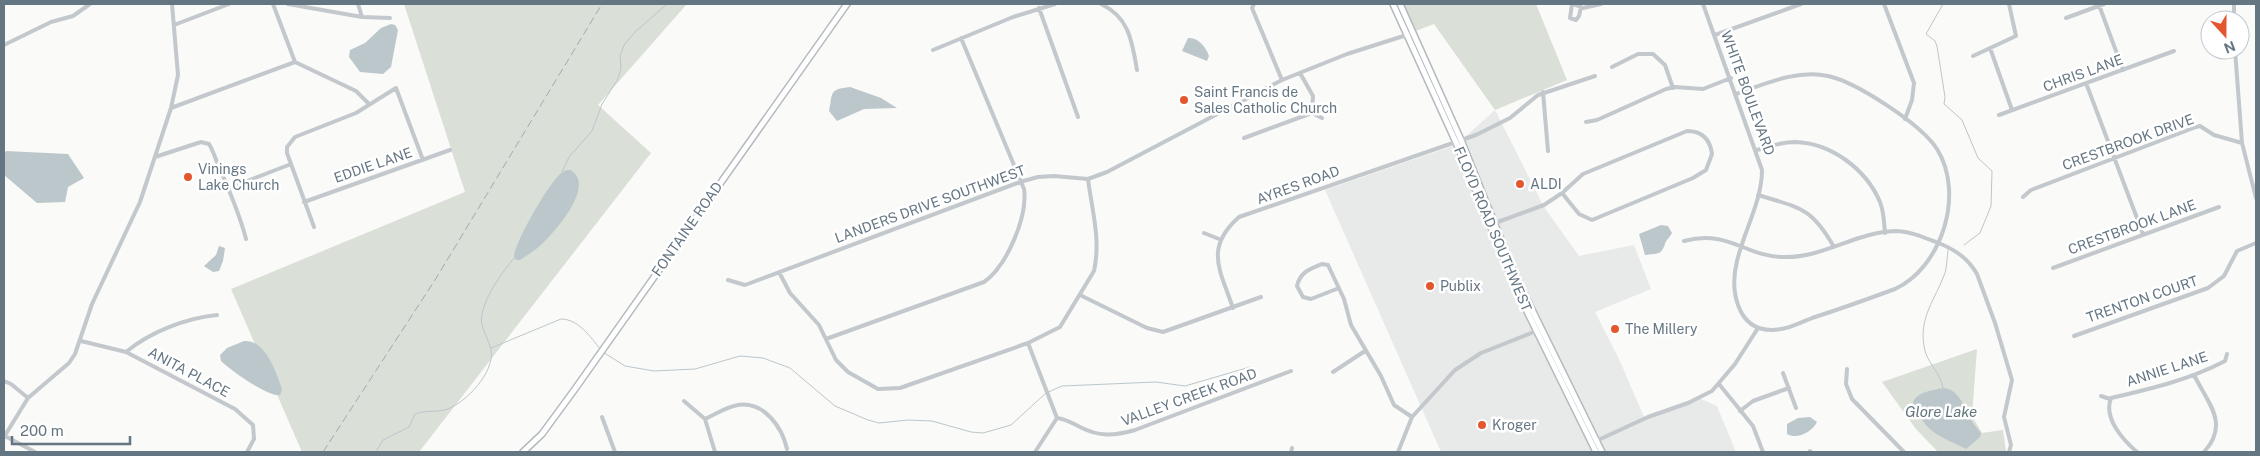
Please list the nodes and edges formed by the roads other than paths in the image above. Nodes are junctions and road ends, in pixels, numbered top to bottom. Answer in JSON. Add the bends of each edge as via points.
{"nodes":[{"id":1,"x":90,"y":4,"type":"edge"},
{"id":2,"x":172,"y":4,"type":"edge"},
{"id":3,"x":229,"y":4,"type":"edge"},
{"id":4,"x":273,"y":4,"type":"edge"},
{"id":5,"x":288,"y":4,"type":"edge"},
{"id":6,"x":358,"y":4,"type":"edge"},
{"id":7,"x":847,"y":4,"type":"edge"},
{"id":8,"x":1055,"y":4,"type":"edge"},
{"id":9,"x":1102,"y":4,"type":"edge"},
{"id":10,"x":1254,"y":4,"type":"edge"},
{"id":11,"x":1393,"y":4,"type":"edge"},
{"id":12,"x":1400,"y":4,"type":"edge"},
{"id":13,"x":1572,"y":4,"type":"edge"},
{"id":14,"x":1601,"y":4,"type":"edge"},
{"id":15,"x":1703,"y":4,"type":"edge"},
{"id":16,"x":1801,"y":4,"type":"edge"},
{"id":17,"x":1884,"y":4,"type":"edge"},
{"id":18,"x":2009,"y":4,"type":"edge"},
{"id":19,"x":2102,"y":5,"type":"edge"},
{"id":20,"x":1581,"y":7,"type":"junction"},
{"id":21,"x":1039,"y":8,"type":"junction"},
{"id":22,"x":362,"y":17,"type":"junction"},
{"id":23,"x":390,"y":18,"type":"dead end"},
{"id":24,"x":2066,"y":18,"type":"dead end"},
{"id":25,"x":174,"y":25,"type":"junction"},
{"id":26,"x":1411,"y":34,"type":"junction"},
{"id":27,"x":1715,"y":35,"type":"junction"},
{"id":28,"x":961,"y":38,"type":"junction"},
{"id":29,"x":4,"y":44,"type":"edge"},
{"id":30,"x":1990,"y":48,"type":"junction"},
{"id":31,"x":933,"y":50,"type":"dead end"},
{"id":32,"x":2174,"y":51,"type":"dead end"},
{"id":33,"x":1973,"y":56,"type":"dead end"},
{"id":34,"x":2237,"y":60,"type":"edge"},
{"id":35,"x":294,"y":62,"type":"junction"},
{"id":36,"x":1612,"y":67,"type":"dead end"},
{"id":37,"x":1136,"y":70,"type":"dead end"},
{"id":38,"x":2123,"y":70,"type":"junction"},
{"id":39,"x":1300,"y":72,"type":"junction"},
{"id":40,"x":1595,"y":76,"type":"dead end"},
{"id":41,"x":1731,"y":78,"type":"junction"},
{"id":42,"x":1282,"y":80,"type":"junction"},
{"id":43,"x":2086,"y":83,"type":"junction"},
{"id":44,"x":1673,"y":88,"type":"junction"},
{"id":45,"x":1543,"y":92,"type":"junction"},
{"id":46,"x":1736,"y":94,"type":"junction"},
{"id":47,"x":369,"y":104,"type":"junction"},
{"id":48,"x":171,"y":108,"type":"junction"},
{"id":49,"x":2012,"y":110,"type":"junction"},
{"id":50,"x":1312,"y":113,"type":"junction"},
{"id":51,"x":2000,"y":115,"type":"dead end"},
{"id":52,"x":1078,"y":118,"type":"dead end"},
{"id":53,"x":1322,"y":118,"type":"dead end"},
{"id":54,"x":1904,"y":119,"type":"junction"},
{"id":55,"x":1586,"y":122,"type":"dead end"},
{"id":56,"x":1244,"y":138,"type":"dead end"},
{"id":57,"x":1458,"y":141,"type":"junction"},
{"id":58,"x":2242,"y":142,"type":"junction"},
{"id":59,"x":450,"y":150,"type":"dead end"},
{"id":60,"x":1757,"y":150,"type":"junction"},
{"id":61,"x":1548,"y":151,"type":"dead end"},
{"id":62,"x":156,"y":157,"type":"junction"},
{"id":63,"x":2115,"y":159,"type":"junction"},
{"id":64,"x":423,"y":160,"type":"junction"},
{"id":65,"x":291,"y":164,"type":"junction"},
{"id":66,"x":1088,"y":179,"type":"junction"},
{"id":67,"x":1020,"y":182,"type":"junction"},
{"id":68,"x":229,"y":188,"type":"junction"},
{"id":69,"x":1562,"y":193,"type":"junction"},
{"id":70,"x":1758,"y":196,"type":"junction"},
{"id":71,"x":2023,"y":197,"type":"dead end"},
{"id":72,"x":2256,"y":198,"type":"edge"},
{"id":73,"x":304,"y":202,"type":"junction"},
{"id":74,"x":2219,"y":206,"type":"dead end"},
{"id":75,"x":1495,"y":223,"type":"junction"},
{"id":76,"x":314,"y":228,"type":"dead end"},
{"id":77,"x":1204,"y":233,"type":"dead end"},
{"id":78,"x":1885,"y":233,"type":"junction"},
{"id":79,"x":2143,"y":234,"type":"junction"},
{"id":80,"x":246,"y":239,"type":"dead end"},
{"id":81,"x":1219,"y":239,"type":"junction"},
{"id":82,"x":1684,"y":241,"type":"dead end"},
{"id":83,"x":2256,"y":242,"type":"edge"},
{"id":84,"x":1938,"y":243,"type":"junction"},
{"id":85,"x":1741,"y":246,"type":"junction"},
{"id":86,"x":1834,"y":247,"type":"junction"},
{"id":87,"x":2053,"y":268,"type":"dead end"},
{"id":88,"x":779,"y":272,"type":"junction"},
{"id":89,"x":728,"y":280,"type":"dead end"},
{"id":90,"x":1339,"y":288,"type":"junction"},
{"id":91,"x":1080,"y":295,"type":"junction"},
{"id":92,"x":1261,"y":297,"type":"dead end"},
{"id":93,"x":1233,"y":308,"type":"junction"},
{"id":94,"x":217,"y":315,"type":"dead end"},
{"id":95,"x":1758,"y":328,"type":"junction"},
{"id":96,"x":1539,"y":330,"type":"junction"},
{"id":97,"x":2074,"y":336,"type":"dead end"},
{"id":98,"x":826,"y":339,"type":"junction"},
{"id":99,"x":80,"y":341,"type":"junction"},
{"id":100,"x":1028,"y":343,"type":"junction"},
{"id":101,"x":1365,"y":350,"type":"junction"},
{"id":102,"x":126,"y":352,"type":"junction"},
{"id":103,"x":2227,"y":354,"type":"dead end"},
{"id":104,"x":1847,"y":369,"type":"dead end"},
{"id":105,"x":1291,"y":371,"type":"dead end"},
{"id":106,"x":1333,"y":372,"type":"dead end"},
{"id":107,"x":1784,"y":373,"type":"dead end"},
{"id":108,"x":2194,"y":375,"type":"junction"},
{"id":109,"x":4,"y":381,"type":"edge"},
{"id":110,"x":1719,"y":384,"type":"junction"},
{"id":111,"x":1789,"y":388,"type":"junction"},
{"id":112,"x":2101,"y":396,"type":"dead end"},
{"id":113,"x":28,"y":398,"type":"junction"},
{"id":114,"x":2110,"y":399,"type":"junction"},
{"id":115,"x":684,"y":401,"type":"dead end"},
{"id":116,"x":1796,"y":408,"type":"dead end"},
{"id":117,"x":1740,"y":410,"type":"junction"},
{"id":118,"x":602,"y":417,"type":"dead end"},
{"id":119,"x":1412,"y":417,"type":"junction"},
{"id":120,"x":1057,"y":418,"type":"junction"},
{"id":121,"x":705,"y":419,"type":"junction"},
{"id":122,"x":4,"y":437,"type":"edge"},
{"id":123,"x":1594,"y":442,"type":"junction"},
{"id":124,"x":1898,"y":448,"type":"junction"},
{"id":125,"x":787,"y":449,"type":"dead end"},
{"id":126,"x":35,"y":452,"type":"edge"},
{"id":127,"x":247,"y":452,"type":"edge"},
{"id":128,"x":525,"y":452,"type":"edge"},
{"id":129,"x":615,"y":452,"type":"edge"},
{"id":130,"x":715,"y":452,"type":"edge"},
{"id":131,"x":1035,"y":452,"type":"edge"},
{"id":132,"x":1398,"y":452,"type":"edge"},
{"id":133,"x":1596,"y":452,"type":"edge"},
{"id":134,"x":1602,"y":452,"type":"edge"},
{"id":135,"x":1763,"y":452,"type":"edge"},
{"id":136,"x":1895,"y":452,"type":"edge"},
{"id":137,"x":1904,"y":452,"type":"edge"},
{"id":138,"x":2009,"y":452,"type":"edge"},
{"id":139,"x":2137,"y":452,"type":"edge"},
{"id":140,"x":2204,"y":452,"type":"edge"}],
"edges":[{"from":1,"to":29,"type":"street","via":[[73,16],[51,22]]},
{"from":2,"to":25,"type":"street"},
{"from":3,"to":25,"type":"street"},
{"from":4,"to":35,"type":"street"},
{"from":5,"to":22,"type":"street"},
{"from":6,"to":22,"type":"street"},
{"from":7,"to":128,"type":"main road","name":"FONTAINE ROAD","via":[[596,360]]},
{"from":8,"to":21,"type":"street"},
{"from":9,"to":37,"type":"street","via":[[1120,15],[1127,30]]},
{"from":10,"to":42,"type":"street","via":[[1252,8],[1258,25]]},
{"from":11,"to":26,"type":"main road","name":"FLOYD ROAD SOUTHWEST"},
{"from":12,"to":26,"type":"main road","name":"FLOYD ROAD SOUTHWEST"},
{"from":13,"to":20,"type":"street"},
{"from":13,"to":20,"type":"street","via":[[1570,18],[1576,20]]},
{"from":14,"to":20,"type":"street"},
{"from":15,"to":27,"type":"street","name":"WHITE BOULEVARD"},
{"from":16,"to":27,"type":"street"},
{"from":17,"to":54,"type":"street","via":[[1914,83],[1912,100]]},
{"from":18,"to":30,"type":"street","via":[[2016,36]]},
{"from":19,"to":24,"type":"street"},
{"from":19,"to":38,"type":"street"},
{"from":21,"to":28,"type":"street"},
{"from":21,"to":52,"type":"street"},
{"from":22,"to":23,"type":"street"},
{"from":25,"to":48,"type":"street","via":[[178,74]]},
{"from":26,"to":39,"type":"street","name":"LANDERS DRIVE SOUTHWEST"},
{"from":26,"to":57,"type":"main road","name":"FLOYD ROAD SOUTHWEST"},
{"from":27,"to":41,"type":"street","name":"WHITE BOULEVARD"},
{"from":28,"to":31,"type":"street"},
{"from":28,"to":67,"type":"street"},
{"from":30,"to":33,"type":"street"},
{"from":30,"to":49,"type":"street"},
{"from":32,"to":38,"type":"street","name":"CHRIS LANE"},
{"from":34,"to":58,"type":"street"},
{"from":35,"to":47,"type":"street","via":[[356,91]]},
{"from":35,"to":48,"type":"street"},
{"from":36,"to":44,"type":"street","via":[[1638,54],[1653,54],[1665,65]]},
{"from":38,"to":43,"type":"street","name":"CHRIS LANE"},
{"from":39,"to":42,"type":"street","name":"LANDERS DRIVE SOUTHWEST"},
{"from":39,"to":50,"type":"street","via":[[1314,96]]},
{"from":40,"to":45,"type":"street"},
{"from":41,"to":44,"type":"street","via":[[1703,89]]},
{"from":41,"to":46,"type":"street","name":"WHITE BOULEVARD"},
{"from":42,"to":66,"type":"street","name":"LANDERS DRIVE SOUTHWEST"},
{"from":43,"to":49,"type":"street","name":"CHRIS LANE"},
{"from":43,"to":63,"type":"street"},
{"from":44,"to":55,"type":"street"},
{"from":45,"to":57,"type":"street","name":"AYRES ROAD","via":[[1503,123]]},
{"from":45,"to":61,"type":"street"},
{"from":46,"to":54,"type":"street","via":[[1796,75],[1828,76],[1860,90]]},
{"from":46,"to":60,"type":"street","name":"WHITE BOULEVARD"},
{"from":47,"to":64,"type":"street","via":[[396,88]]},
{"from":47,"to":65,"type":"street","via":[[356,113],[295,137],[287,147]]},
{"from":48,"to":62,"type":"street"},
{"from":49,"to":51,"type":"street","name":"CHRIS LANE"},
{"from":50,"to":53,"type":"street"},
{"from":50,"to":56,"type":"street"},
{"from":54,"to":84,"type":"street","via":[[1931,140],[1944,165],[1948,200],[1944,229]]},
{"from":57,"to":75,"type":"main road","name":"FLOYD ROAD SOUTHWEST"},
{"from":57,"to":81,"type":"street","name":"AYRES ROAD","via":[[1239,217]]},
{"from":57,"to":96,"type":"main road","name":"FLOYD ROAD SOUTHWEST","via":[[1517,291]]},
{"from":58,"to":63,"type":"street","name":"CRESTBROOK DRIVE","via":[[2214,135],[2200,126]]},
{"from":58,"to":72,"type":"street"},
{"from":59,"to":64,"type":"street","name":"EDDIE LANE"},
{"from":60,"to":70,"type":"street","name":"WHITE BOULEVARD","via":[[1762,170]]},
{"from":60,"to":78,"type":"street","via":[[1794,142],[1822,147],[1838,155],[1856,169],[1874,191],[1880,203]]},
{"from":62,"to":68,"type":"street","via":[[204,141]]},
{"from":62,"to":99,"type":"street","via":[[126,234],[92,304]]},
{"from":63,"to":71,"type":"street","name":"CRESTBROOK DRIVE","via":[[2031,190]]},
{"from":63,"to":79,"type":"street"},
{"from":64,"to":73,"type":"street","name":"EDDIE LANE"},
{"from":65,"to":68,"type":"street"},
{"from":65,"to":73,"type":"street"},
{"from":66,"to":67,"type":"street","name":"LANDERS DRIVE SOUTHWEST","via":[[1054,176]]},
{"from":66,"to":91,"type":"street","via":[[1098,240],[1094,271]]},
{"from":67,"to":88,"type":"street","name":"LANDERS DRIVE SOUTHWEST"},
{"from":67,"to":98,"type":"street","via":[[1025,198],[1024,211],[995,274],[972,287]]},
{"from":68,"to":80,"type":"street","via":[[241,216]]},
{"from":69,"to":69,"type":"street","via":[[1582,218],[1597,219],[1701,174],[1712,160],[1711,148],[1706,136],[1687,131],[1583,174]]},
{"from":69,"to":75,"type":"street","via":[[1544,205]]},
{"from":70,"to":85,"type":"street","name":"WHITE BOULEVARD"},
{"from":70,"to":86,"type":"street","via":[[1802,208],[1822,226]]},
{"from":73,"to":76,"type":"street"},
{"from":74,"to":79,"type":"street","name":"CRESTBROOK LANE"},
{"from":75,"to":96,"type":"main road","name":"FLOYD ROAD SOUTHWEST"},
{"from":77,"to":81,"type":"street"},
{"from":78,"to":84,"type":"street","via":[[1905,232]]},
{"from":78,"to":86,"type":"street"},
{"from":79,"to":87,"type":"street","name":"CRESTBROOK LANE"},
{"from":81,"to":93,"type":"street","via":[[1217,264]]},
{"from":82,"to":85,"type":"street","via":[[1708,236]]},
{"from":83,"to":97,"type":"street","name":"TRENTON COURT","via":[[2237,251],[2224,276],[2208,288]]},
{"from":84,"to":95,"type":"street","via":[[1920,272],[1905,285],[1780,330]]},
{"from":84,"to":138,"type":"street","via":[[1952,248],[1971,264],[1995,323],[2012,380],[2004,417],[2011,445]]},
{"from":85,"to":86,"type":"street","via":[[1781,258],[1808,256]]},
{"from":85,"to":95,"type":"street","name":"WHITE BOULEVARD","via":[[1734,277],[1735,300],[1744,317]]},
{"from":88,"to":89,"type":"street","name":"LANDERS DRIVE SOUTHWEST","via":[[745,285]]},
{"from":88,"to":98,"type":"street","via":[[790,293],[816,321]]},
{"from":90,"to":90,"type":"street","via":[[1325,264],[1301,275],[1297,286],[1303,297],[1311,299]]},
{"from":90,"to":101,"type":"street","via":[[1351,325]]},
{"from":91,"to":93,"type":"street","via":[[1147,328],[1163,332]]},
{"from":91,"to":100,"type":"street","via":[[1060,327]]},
{"from":92,"to":93,"type":"street"},
{"from":94,"to":102,"type":"street","via":[[203,316],[143,338]]},
{"from":95,"to":110,"type":"street"},
{"from":96,"to":119,"type":"street","via":[[1467,360]]},
{"from":96,"to":123,"type":"main road","name":"FLOYD ROAD SOUTHWEST"},
{"from":98,"to":100,"type":"street","via":[[836,360],[848,372],[878,389],[888,390]]},
{"from":99,"to":102,"type":"street","name":"ANITA PLACE"},
{"from":99,"to":113,"type":"street","via":[[70,363]]},
{"from":100,"to":120,"type":"street"},
{"from":101,"to":106,"type":"street"},
{"from":101,"to":119,"type":"street","via":[[1394,405]]},
{"from":102,"to":127,"type":"street","name":"ANITA PLACE","via":[[242,414],[254,431],[254,439]]},
{"from":103,"to":108,"type":"street","name":"ANNIE LANE","via":[[2225,361]]},
{"from":104,"to":124,"type":"street","via":[[1846,384],[1852,399]]},
{"from":105,"to":120,"type":"street","name":"VALLEY CREEK ROAD","via":[[1113,436],[1089,432]]},
{"from":107,"to":111,"type":"street"},
{"from":108,"to":114,"type":"street","name":"ANNIE LANE"},
{"from":108,"to":140,"type":"street","via":[[2216,420],[2216,435]]},
{"from":109,"to":113,"type":"street"},
{"from":110,"to":117,"type":"street"},
{"from":110,"to":123,"type":"street","via":[[1704,396]]},
{"from":111,"to":116,"type":"street"},
{"from":111,"to":117,"type":"street","via":[[1753,401]]},
{"from":112,"to":114,"type":"street"},
{"from":113,"to":122,"type":"street"},
{"from":114,"to":139,"type":"street","via":[[2117,430]]},
{"from":115,"to":121,"type":"street"},
{"from":117,"to":135,"type":"street","via":[[1753,426]]},
{"from":118,"to":129,"type":"street"},
{"from":119,"to":132,"type":"street"},
{"from":120,"to":131,"type":"street"},
{"from":121,"to":125,"type":"street","via":[[740,404],[759,408],[776,424]]},
{"from":121,"to":130,"type":"street"},
{"from":122,"to":126,"type":"street"},
{"from":123,"to":133,"type":"main road","name":"FLOYD ROAD SOUTHWEST"},
{"from":123,"to":134,"type":"main road","name":"FLOYD ROAD SOUTHWEST"},
{"from":124,"to":136,"type":"street"},
{"from":124,"to":137,"type":"street"}]}
